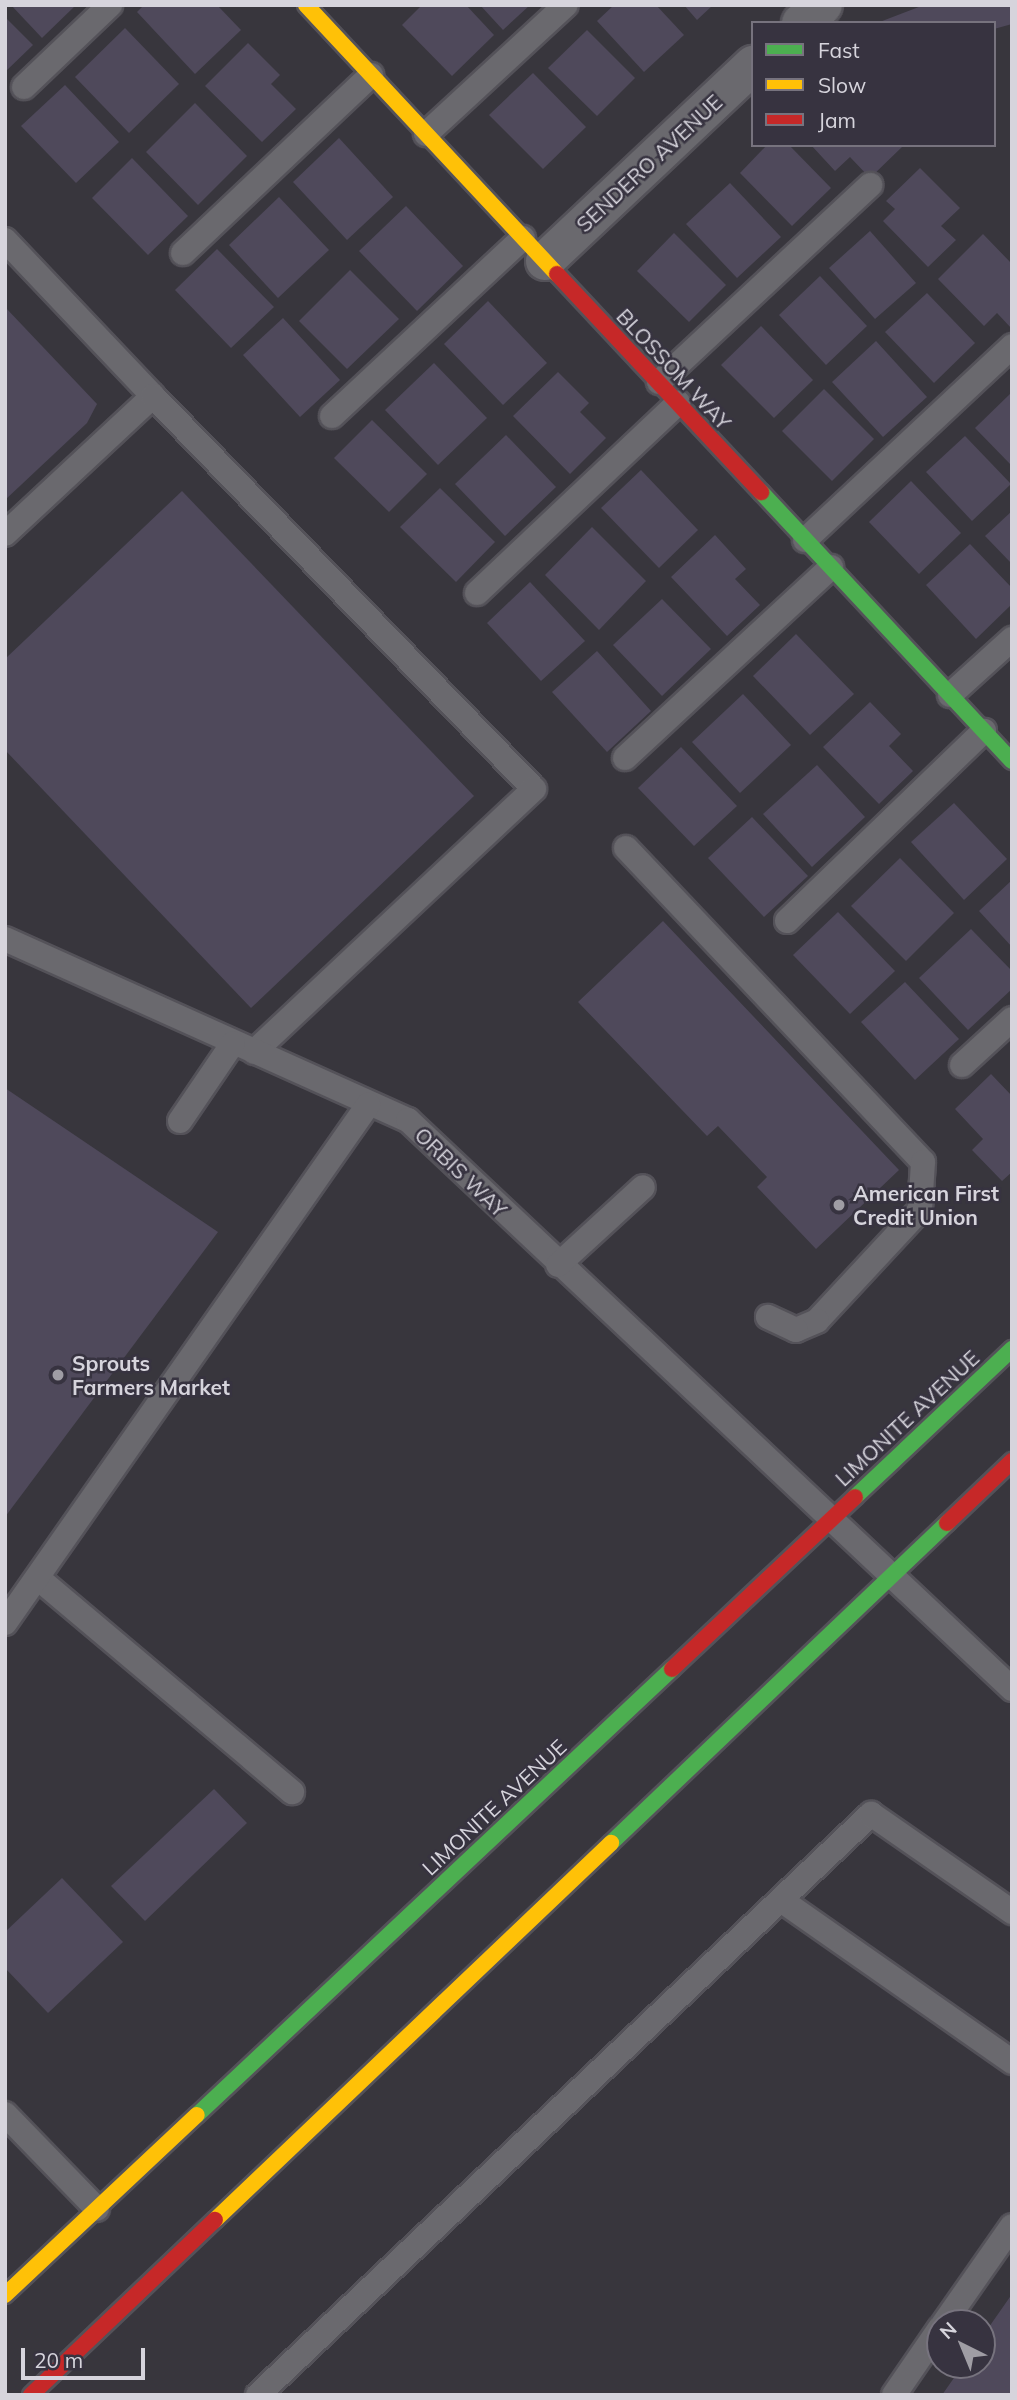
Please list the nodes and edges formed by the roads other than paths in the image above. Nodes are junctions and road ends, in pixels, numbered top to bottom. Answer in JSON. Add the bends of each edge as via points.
{"nodes":[{"id":1,"x":110,"y":5,"type":"edge"},
{"id":2,"x":306,"y":5,"type":"edge"},
{"id":3,"x":566,"y":5,"type":"edge"},
{"id":4,"x":823,"y":5,"type":"edge"},
{"id":5,"x":804,"y":21,"type":"edge"},
{"id":6,"x":751,"y":67,"type":"edge"},
{"id":7,"x":371,"y":75,"type":"junction"},
{"id":8,"x":24,"y":87,"type":"dead end"},
{"id":9,"x":426,"y":134,"type":"junction"},
{"id":10,"x":870,"y":186,"type":"dead end"},
{"id":11,"x":5,"y":240,"type":"edge"},
{"id":12,"x":534,"y":249,"type":"junction"},
{"id":13,"x":183,"y":253,"type":"dead end"},
{"id":14,"x":1012,"y":346,"type":"edge"},
{"id":15,"x":659,"y":382,"type":"junction"},
{"id":16,"x":153,"y":396,"type":"junction"},
{"id":17,"x":678,"y":403,"type":"junction"},
{"id":18,"x":332,"y":416,"type":"dead end"},
{"id":19,"x":5,"y":534,"type":"edge"},
{"id":20,"x":805,"y":540,"type":"junction"},
{"id":21,"x":831,"y":567,"type":"junction"},
{"id":22,"x":477,"y":593,"type":"dead end"},
{"id":23,"x":1012,"y":639,"type":"edge"},
{"id":24,"x":950,"y":695,"type":"junction"},
{"id":25,"x":984,"y":731,"type":"junction"},
{"id":26,"x":625,"y":758,"type":"dead end"},
{"id":27,"x":1012,"y":761,"type":"edge"},
{"id":28,"x":626,"y":848,"type":"dead end"},
{"id":29,"x":787,"y":921,"type":"dead end"},
{"id":30,"x":8,"y":947,"type":"edge"},
{"id":31,"x":1012,"y":1019,"type":"edge"},
{"id":32,"x":244,"y":1048,"type":"junction"},
{"id":33,"x":962,"y":1065,"type":"dead end"},
{"id":34,"x":368,"y":1105,"type":"junction"},
{"id":35,"x":180,"y":1121,"type":"dead end"},
{"id":36,"x":643,"y":1187,"type":"dead end"},
{"id":37,"x":558,"y":1265,"type":"junction"},
{"id":38,"x":768,"y":1317,"type":"dead end"},
{"id":39,"x":1012,"y":1349,"type":"edge"},
{"id":40,"x":1012,"y":1461,"type":"edge"},
{"id":41,"x":829,"y":1519,"type":"junction"},
{"id":42,"x":891,"y":1572,"type":"junction"},
{"id":43,"x":39,"y":1579,"type":"junction"},
{"id":44,"x":5,"y":1623,"type":"edge"},
{"id":45,"x":1012,"y":1689,"type":"edge"},
{"id":46,"x":292,"y":1792,"type":"dead end"},
{"id":47,"x":781,"y":1900,"type":"junction"},
{"id":48,"x":1012,"y":1912,"type":"edge"},
{"id":49,"x":1012,"y":2062,"type":"edge"},
{"id":50,"x":5,"y":2114,"type":"edge"},
{"id":51,"x":97,"y":2209,"type":"junction"},
{"id":52,"x":1012,"y":2226,"type":"edge"},
{"id":53,"x":5,"y":2295,"type":"edge"},
{"id":54,"x":954,"y":2309,"type":"edge"},
{"id":55,"x":926,"y":2348,"type":"edge"},
{"id":56,"x":31,"y":2395,"type":"edge"},
{"id":57,"x":258,"y":2395,"type":"edge"},
{"id":58,"x":894,"y":2395,"type":"edge"}],
"edges":[{"from":1,"to":8,"type":"lane"},
{"from":2,"to":7,"type":"main road","name":"BLOSSOM WAY"},
{"from":3,"to":9,"type":"lane"},
{"from":4,"to":5,"type":"street"},
{"from":6,"to":12,"type":"street","name":"SENDERO AVENUE"},
{"from":7,"to":9,"type":"main road","name":"BLOSSOM WAY"},
{"from":7,"to":13,"type":"lane"},
{"from":9,"to":12,"type":"main road","name":"BLOSSOM WAY"},
{"from":10,"to":15,"type":"lane"},
{"from":11,"to":16,"type":"lane"},
{"from":12,"to":15,"type":"main road","name":"BLOSSOM WAY"},
{"from":12,"to":18,"type":"lane"},
{"from":14,"to":20,"type":"lane"},
{"from":15,"to":17,"type":"main road","name":"BLOSSOM WAY"},
{"from":16,"to":19,"type":"lane"},
{"from":16,"to":32,"type":"lane","via":[[534,789]]},
{"from":17,"to":20,"type":"main road","name":"BLOSSOM WAY"},
{"from":17,"to":22,"type":"lane"},
{"from":20,"to":21,"type":"main road","name":"BLOSSOM WAY"},
{"from":21,"to":24,"type":"main road","name":"BLOSSOM WAY"},
{"from":21,"to":26,"type":"lane"},
{"from":23,"to":24,"type":"lane"},
{"from":24,"to":25,"type":"main road","name":"BLOSSOM WAY"},
{"from":25,"to":27,"type":"main road","name":"BLOSSOM WAY"},
{"from":25,"to":29,"type":"lane"},
{"from":28,"to":38,"type":"lane","via":[[923,1162],[920,1210],[817,1321],[796,1330]]},
{"from":30,"to":32,"type":"lane","name":"ORBIS WAY"},
{"from":31,"to":33,"type":"lane"},
{"from":32,"to":34,"type":"lane","name":"ORBIS WAY"},
{"from":32,"to":35,"type":"lane"},
{"from":34,"to":37,"type":"lane","name":"ORBIS WAY","via":[[408,1121]]},
{"from":34,"to":43,"type":"lane"},
{"from":36,"to":37,"type":"lane"},
{"from":37,"to":41,"type":"lane","name":"ORBIS WAY"},
{"from":39,"to":41,"type":"main road","name":"LIMONITE AVENUE"},
{"from":40,"to":42,"type":"main road"},
{"from":41,"to":42,"type":"lane","name":"ORBIS WAY"},
{"from":41,"to":51,"type":"main road","name":"LIMONITE AVENUE"},
{"from":42,"to":45,"type":"lane"},
{"from":42,"to":56,"type":"main road"},
{"from":43,"to":44,"type":"lane"},
{"from":43,"to":46,"type":"lane"},
{"from":47,"to":48,"type":"lane","via":[[871,1814]]},
{"from":47,"to":49,"type":"lane"},
{"from":47,"to":57,"type":"lane"},
{"from":50,"to":51,"type":"lane"},
{"from":51,"to":53,"type":"main road","name":"LIMONITE AVENUE"},
{"from":52,"to":54,"type":"lane"},
{"from":55,"to":58,"type":"lane"}]}
